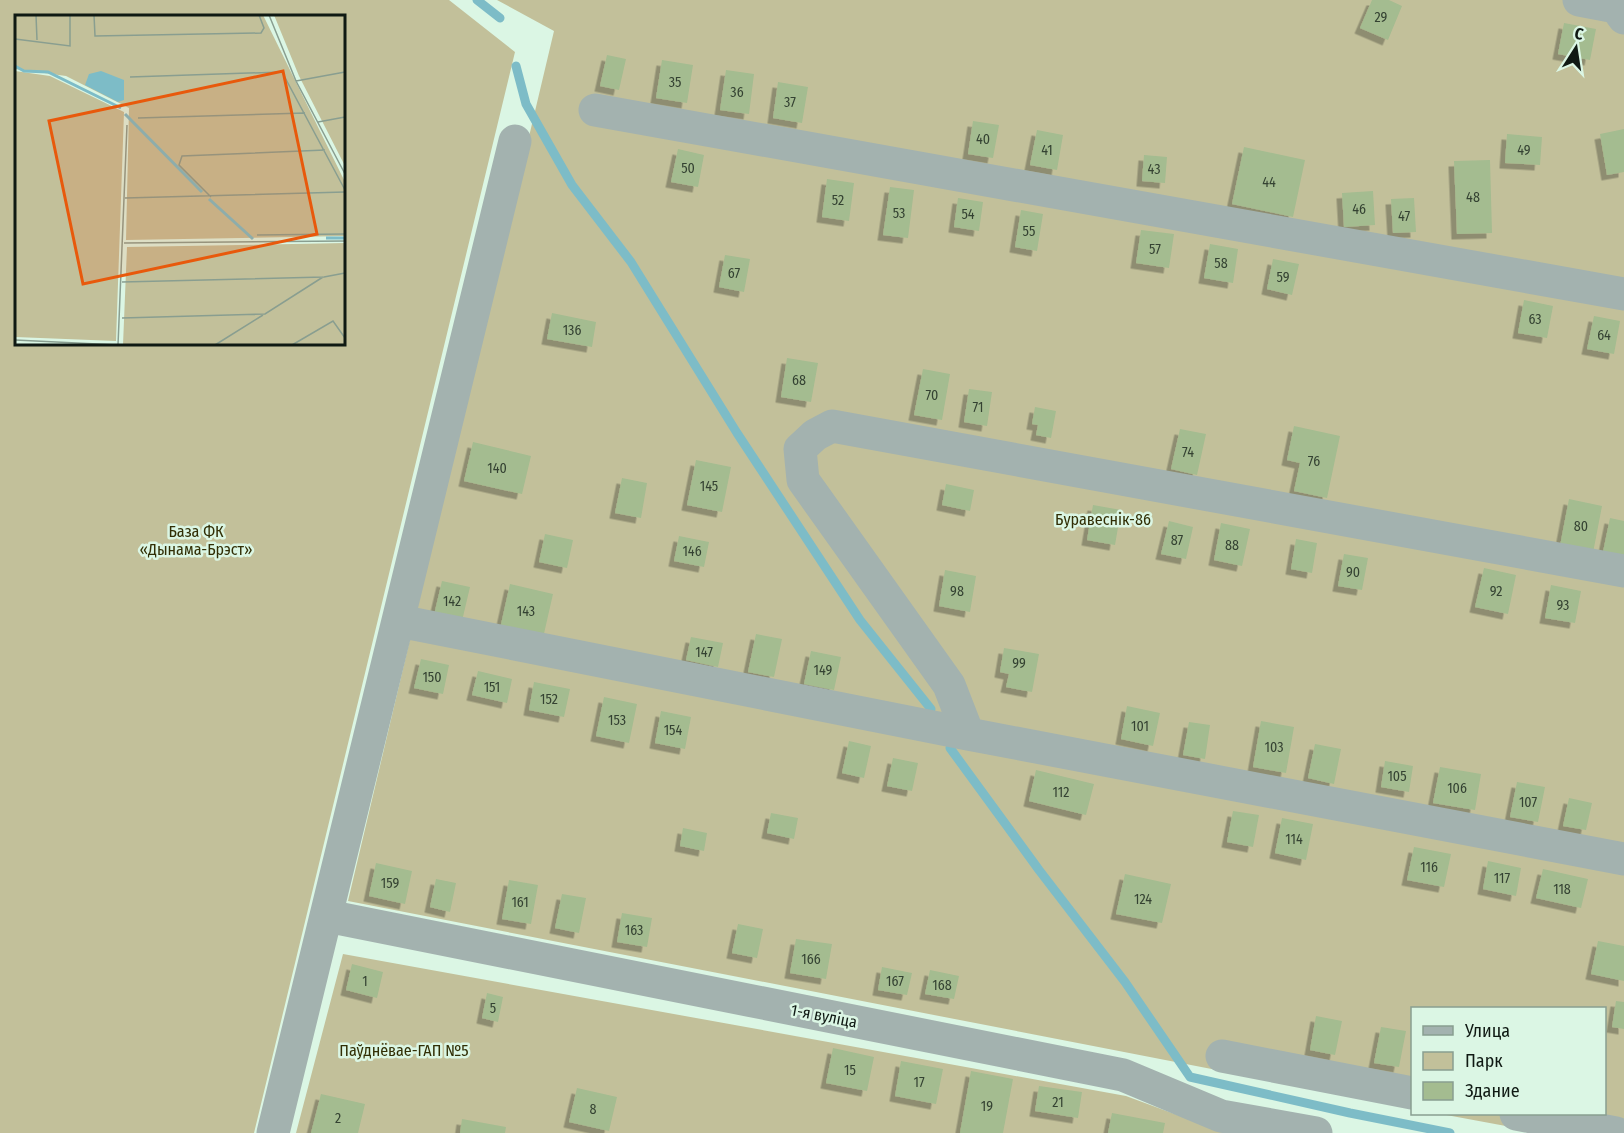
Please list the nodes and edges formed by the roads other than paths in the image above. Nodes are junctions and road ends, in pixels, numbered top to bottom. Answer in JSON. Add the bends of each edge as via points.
{"nodes":[{"id":1,"x":1579,"y":0,"type":"edge"},
{"id":2,"x":1624,"y":18,"type":"edge"},
{"id":3,"x":595,"y":110,"type":"dead end"},
{"id":4,"x":515,"y":141,"type":"dead end"},
{"id":5,"x":1624,"y":294,"type":"edge"},
{"id":6,"x":1624,"y":571,"type":"edge"},
{"id":7,"x":399,"y":621,"type":"junction"},
{"id":8,"x":968,"y":734,"type":"junction"},
{"id":9,"x":1624,"y":859,"type":"edge"},
{"id":10,"x":327,"y":916,"type":"junction"},
{"id":11,"x":1222,"y":1056,"type":"dead end"},
{"id":12,"x":1411,"y":1093,"type":"edge"},
{"id":13,"x":1526,"y":1115,"type":"edge"},
{"id":14,"x":273,"y":1133,"type":"edge"},
{"id":15,"x":1316,"y":1133,"type":"edge"},
{"id":16,"x":1616,"y":1133,"type":"edge"}],
"edges":[{"from":1,"to":2,"type":"lane","via":[[1616,7]]},
{"from":3,"to":5,"type":"lane"},
{"from":4,"to":7,"type":"lane"},
{"from":6,"to":8,"type":"lane","via":[[832,426],[800,449],[803,480],[949,686]]},
{"from":7,"to":8,"type":"lane"},
{"from":7,"to":10,"type":"lane"},
{"from":8,"to":9,"type":"lane"},
{"from":10,"to":14,"type":"lane"},
{"from":10,"to":15,"type":"lane","name":"1-я вуліца","via":[[1123,1075],[1221,1116]]},
{"from":11,"to":12,"type":"lane"},
{"from":13,"to":16,"type":"lane"}]}
